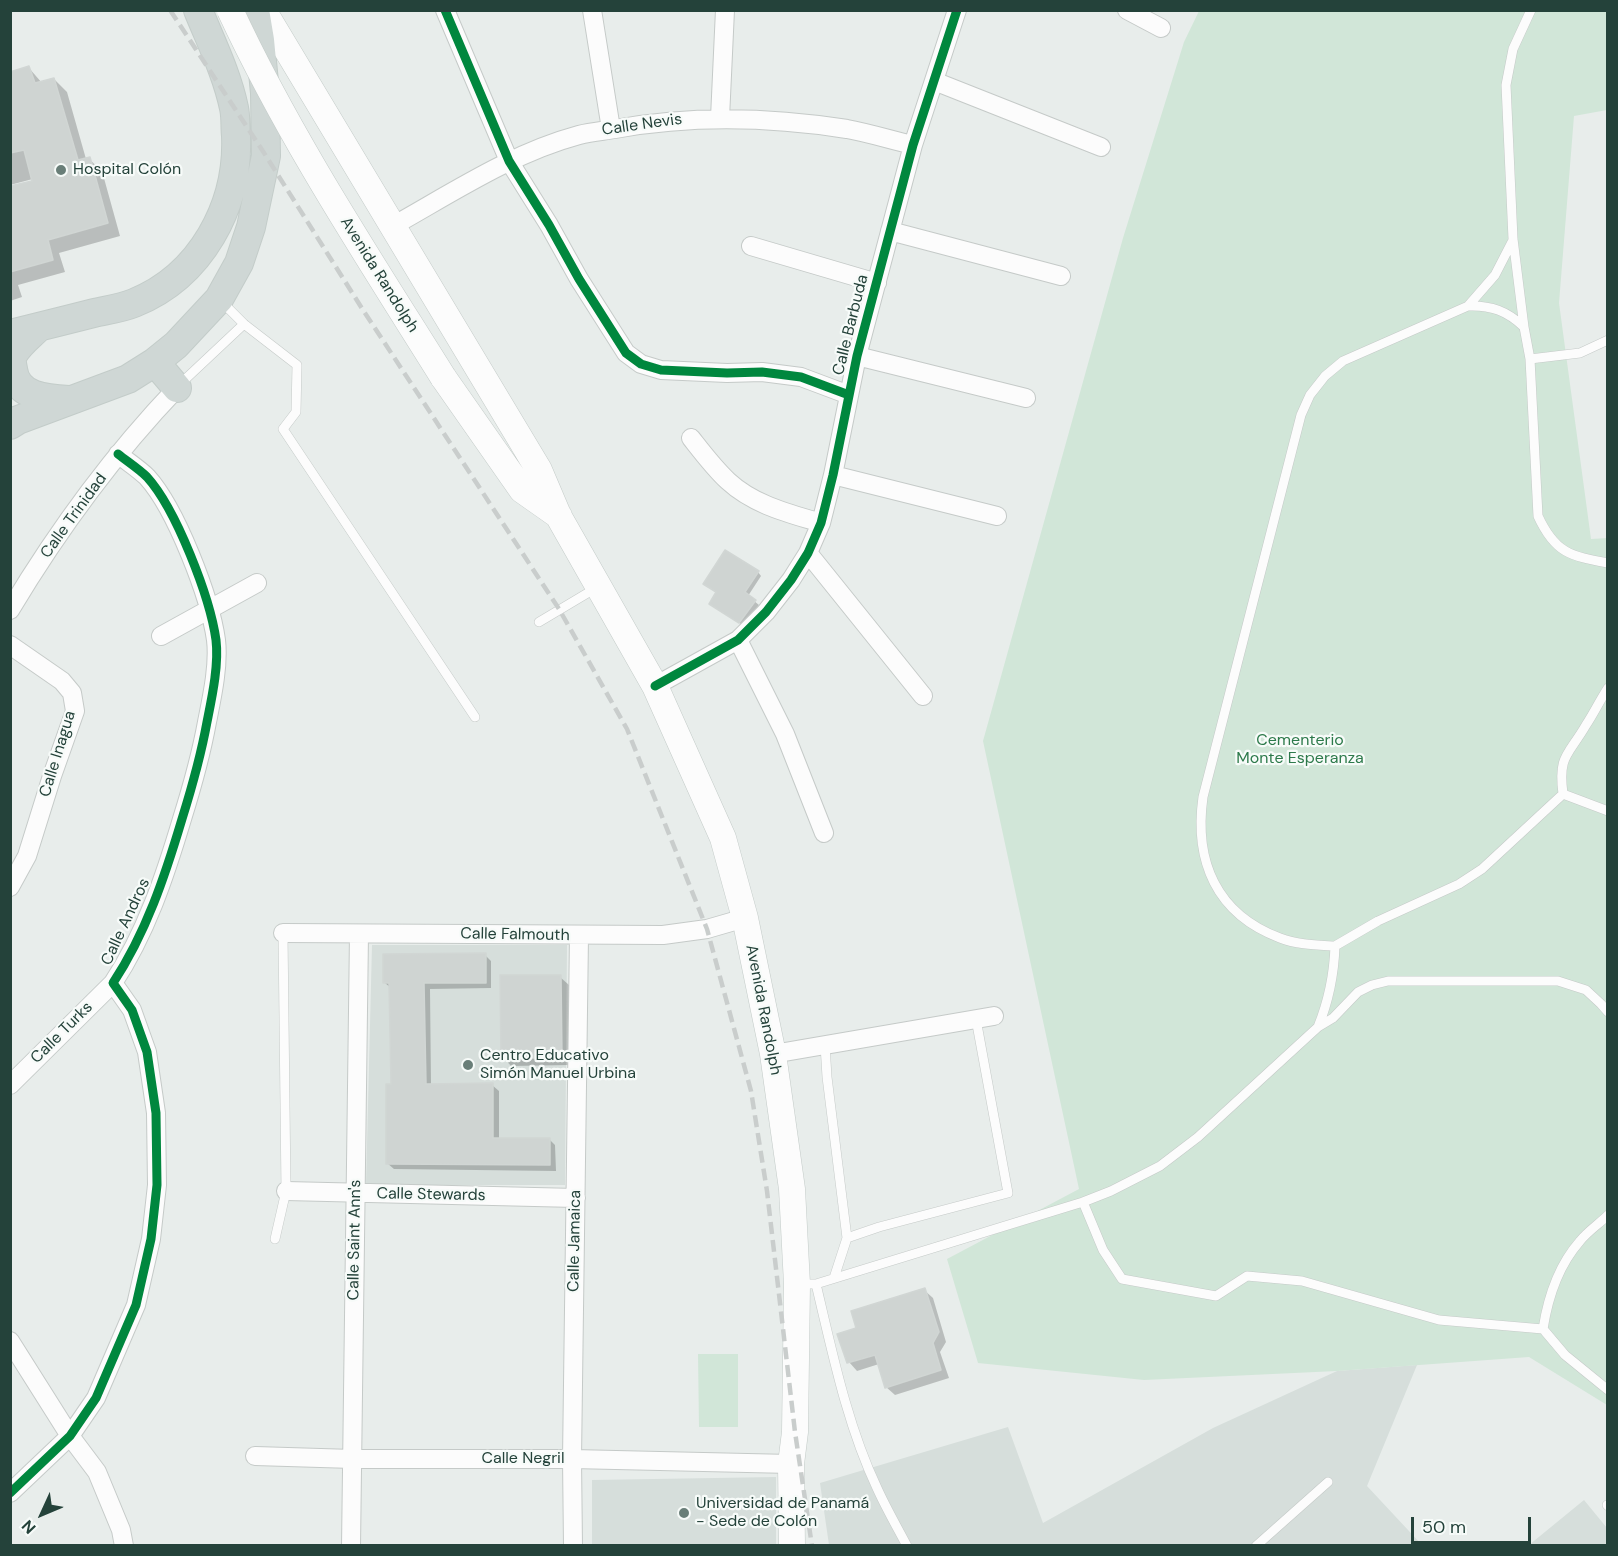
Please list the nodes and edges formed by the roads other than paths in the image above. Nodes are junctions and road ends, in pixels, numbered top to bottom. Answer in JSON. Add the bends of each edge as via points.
{"nodes":[{"id":1,"x":198,"y":10,"type":"edge"},
{"id":2,"x":230,"y":10,"type":"edge"},
{"id":3,"x":255,"y":10,"type":"edge"},
{"id":4,"x":263,"y":10,"type":"edge"},
{"id":5,"x":445,"y":10,"type":"edge"},
{"id":6,"x":592,"y":10,"type":"edge"},
{"id":7,"x":724,"y":10,"type":"edge"},
{"id":8,"x":957,"y":10,"type":"edge"},
{"id":9,"x":1127,"y":10,"type":"edge"},
{"id":10,"x":1531,"y":10,"type":"edge"},
{"id":11,"x":1161,"y":28,"type":"dead end"},
{"id":12,"x":934,"y":81,"type":"junction"},
{"id":13,"x":720,"y":118,"type":"junction"},
{"id":14,"x":611,"y":129,"type":"junction"},
{"id":15,"x":913,"y":145,"type":"junction"},
{"id":16,"x":1101,"y":147,"type":"dead end"},
{"id":17,"x":509,"y":161,"type":"junction"},
{"id":18,"x":391,"y":226,"type":"junction"},
{"id":19,"x":890,"y":231,"type":"junction"},
{"id":20,"x":1513,"y":239,"type":"junction"},
{"id":21,"x":752,"y":246,"type":"dead end"},
{"id":22,"x":1061,"y":276,"type":"dead end"},
{"id":23,"x":877,"y":283,"type":"junction"},
{"id":24,"x":219,"y":298,"type":"junction"},
{"id":25,"x":1468,"y":306,"type":"junction"},
{"id":26,"x":244,"y":324,"type":"junction"},
{"id":27,"x":39,"y":327,"type":"junction"},
{"id":28,"x":1524,"y":327,"type":"junction"},
{"id":29,"x":10,"y":334,"type":"edge"},
{"id":30,"x":1608,"y":340,"type":"edge"},
{"id":31,"x":857,"y":356,"type":"junction"},
{"id":32,"x":1530,"y":359,"type":"junction"},
{"id":33,"x":155,"y":362,"type":"junction"},
{"id":34,"x":177,"y":388,"type":"junction"},
{"id":35,"x":849,"y":395,"type":"junction"},
{"id":36,"x":1026,"y":398,"type":"dead end"},
{"id":37,"x":70,"y":400,"type":"junction"},
{"id":38,"x":10,"y":425,"type":"edge"},
{"id":39,"x":691,"y":438,"type":"dead end"},
{"id":40,"x":118,"y":454,"type":"junction"},
{"id":41,"x":833,"y":475,"type":"junction"},
{"id":42,"x":559,"y":516,"type":"junction"},
{"id":43,"x":997,"y":516,"type":"dead end"},
{"id":44,"x":821,"y":523,"type":"junction"},
{"id":45,"x":808,"y":553,"type":"junction"},
{"id":46,"x":1608,"y":563,"type":"edge"},
{"id":47,"x":257,"y":583,"type":"dead end"},
{"id":48,"x":599,"y":586,"type":"junction"},
{"id":49,"x":207,"y":609,"type":"junction"},
{"id":50,"x":10,"y":610,"type":"edge"},
{"id":51,"x":539,"y":622,"type":"dead end"},
{"id":52,"x":161,"y":636,"type":"dead end"},
{"id":53,"x":738,"y":640,"type":"junction"},
{"id":54,"x":10,"y":645,"type":"edge"},
{"id":55,"x":655,"y":686,"type":"junction"},
{"id":56,"x":1608,"y":688,"type":"edge"},
{"id":57,"x":923,"y":696,"type":"dead end"},
{"id":58,"x":475,"y":717,"type":"dead end"},
{"id":59,"x":1563,"y":794,"type":"junction"},
{"id":60,"x":1608,"y":811,"type":"edge"},
{"id":61,"x":824,"y":833,"type":"dead end"},
{"id":62,"x":10,"y":887,"type":"edge"},
{"id":63,"x":745,"y":918,"type":"junction"},
{"id":64,"x":283,"y":933,"type":"joint"},
{"id":65,"x":359,"y":934,"type":"junction"},
{"id":66,"x":579,"y":936,"type":"junction"},
{"id":67,"x":1335,"y":946,"type":"junction"},
{"id":68,"x":113,"y":983,"type":"junction"},
{"id":69,"x":1608,"y":1012,"type":"edge"},
{"id":70,"x":985,"y":1017,"type":"joint"},
{"id":71,"x":1318,"y":1027,"type":"junction"},
{"id":72,"x":825,"y":1045,"type":"junction"},
{"id":73,"x":773,"y":1054,"type":"junction"},
{"id":74,"x":10,"y":1085,"type":"edge"},
{"id":75,"x":286,"y":1191,"type":"junction"},
{"id":76,"x":356,"y":1193,"type":"junction"},
{"id":77,"x":576,"y":1198,"type":"junction"},
{"id":78,"x":1083,"y":1202,"type":"junction"},
{"id":79,"x":1608,"y":1215,"type":"edge"},
{"id":80,"x":847,"y":1238,"type":"junction"},
{"id":81,"x":275,"y":1239,"type":"dead end"},
{"id":82,"x":834,"y":1278,"type":"junction"},
{"id":83,"x":807,"y":1284,"type":"junction"},
{"id":84,"x":1543,"y":1329,"type":"junction"},
{"id":85,"x":10,"y":1341,"type":"edge"},
{"id":86,"x":1608,"y":1390,"type":"edge"},
{"id":87,"x":70,"y":1436,"type":"junction"},
{"id":88,"x":255,"y":1456,"type":"dead end"},
{"id":89,"x":352,"y":1459,"type":"junction"},
{"id":90,"x":572,"y":1459,"type":"junction"},
{"id":91,"x":791,"y":1464,"type":"junction"},
{"id":92,"x":1328,"y":1482,"type":"dead end"},
{"id":93,"x":10,"y":1493,"type":"edge"},
{"id":94,"x":124,"y":1545,"type":"edge"},
{"id":95,"x":351,"y":1545,"type":"edge"},
{"id":96,"x":573,"y":1545,"type":"edge"},
{"id":97,"x":792,"y":1545,"type":"edge"},
{"id":98,"x":907,"y":1545,"type":"edge"},
{"id":99,"x":1256,"y":1545,"type":"edge"}],
"edges":[{"from":1,"to":27,"type":"main road","via":[[234,110],[234,174],[216,228],[193,262],[165,286],[134,303]]},
{"from":2,"to":42,"type":"main road","name":"Avenida Randolph","bridge":true,"via":[[310,164],[443,377],[522,490]]},
{"from":3,"to":24,"type":"main road","via":[[265,93],[266,156],[251,227],[239,263]]},
{"from":4,"to":18,"type":"main road","name":"Avenida Randolph"},
{"from":5,"to":17,"type":"street"},
{"from":6,"to":14,"type":"street"},
{"from":7,"to":13,"type":"street"},
{"from":8,"to":12,"type":"street","name":"Calle Barbuda"},
{"from":9,"to":11,"type":"street"},
{"from":10,"to":20,"type":"lane","via":[[1513,49],[1506,85]]},
{"from":12,"to":15,"type":"street","name":"Calle Barbuda"},
{"from":12,"to":16,"type":"street"},
{"from":13,"to":14,"type":"street","name":"Calle Nevis"},
{"from":13,"to":15,"type":"street","name":"Calle Nevis","via":[[848,129]]},
{"from":14,"to":17,"type":"street","name":"Calle Nevis","via":[[580,135]]},
{"from":15,"to":19,"type":"street","name":"Calle Barbuda"},
{"from":17,"to":18,"type":"street","name":"Calle Nevis"},
{"from":17,"to":35,"type":"street","via":[[626,353],[641,364],[661,370],[762,372],[801,377]]},
{"from":18,"to":42,"type":"main road","name":"Avenida Randolph","via":[[539,470]]},
{"from":19,"to":22,"type":"street"},
{"from":19,"to":23,"type":"street","name":"Calle Barbuda"},
{"from":20,"to":25,"type":"lane","via":[[1495,275]]},
{"from":20,"to":28,"type":"lane"},
{"from":21,"to":23,"type":"street"},
{"from":23,"to":31,"type":"street","name":"Calle Barbuda"},
{"from":24,"to":26,"type":"lane"},
{"from":24,"to":33,"type":"main road"},
{"from":25,"to":28,"type":"lane","via":[[1498,309]]},
{"from":25,"to":67,"type":"lane","via":[[1343,361],[1310,395],[1301,415],[1203,796],[1201,845],[1220,893],[1257,927],[1282,938]]},
{"from":26,"to":34,"type":"lane","name":"Calle Trinidad"},
{"from":26,"to":58,"type":"lane","via":[[297,365],[296,412],[284,429]]},
{"from":27,"to":29,"type":"main road"},
{"from":27,"to":37,"type":"main road","via":[[12,358],[14,376],[26,392],[45,399]]},
{"from":28,"to":32,"type":"lane"},
{"from":30,"to":32,"type":"lane","via":[[1580,353]]},
{"from":31,"to":35,"type":"street","name":"Calle Barbuda"},
{"from":31,"to":36,"type":"street"},
{"from":32,"to":46,"type":"lane","via":[[1538,516],[1546,534],[1560,549],[1578,558]]},
{"from":33,"to":34,"type":"main road"},
{"from":33,"to":37,"type":"main road","via":[[128,379]]},
{"from":34,"to":40,"type":"street","name":"Calle Trinidad"},
{"from":35,"to":41,"type":"street","name":"Calle Barbuda"},
{"from":37,"to":38,"type":"main road"},
{"from":39,"to":44,"type":"street","via":[[728,481],[750,497]]},
{"from":40,"to":49,"type":"street","name":"Calle Andros","via":[[146,477],[165,502],[185,544]]},
{"from":40,"to":50,"type":"street","name":"Calle Trinidad","via":[[72,514]]},
{"from":41,"to":43,"type":"street"},
{"from":41,"to":44,"type":"street","name":"Calle Barbuda"},
{"from":42,"to":48,"type":"main road","name":"Avenida Randolph"},
{"from":44,"to":45,"type":"street","name":"Calle Barbuda"},
{"from":45,"to":53,"type":"street","name":"Calle Barbuda","via":[[766,612]]},
{"from":45,"to":57,"type":"street"},
{"from":47,"to":49,"type":"street"},
{"from":48,"to":51,"type":"lane"},
{"from":48,"to":55,"type":"main road","name":"Avenida Randolph"},
{"from":49,"to":52,"type":"street"},
{"from":49,"to":68,"type":"street","name":"Calle Andros","via":[[216,641],[203,746],[158,894],[126,964]]},
{"from":53,"to":55,"type":"street","name":"Calle Barbuda"},
{"from":53,"to":61,"type":"street","via":[[785,734]]},
{"from":54,"to":62,"type":"street","name":"Calle Inagua","via":[[62,681],[72,693],[75,711],[27,856]]},
{"from":55,"to":63,"type":"main road","name":"Avenida Randolph","via":[[723,838]]},
{"from":56,"to":59,"type":"lane","via":[[1565,755],[1560,774]]},
{"from":59,"to":60,"type":"lane"},
{"from":59,"to":67,"type":"lane","via":[[1482,869]]},
{"from":63,"to":66,"type":"street","name":"Calle Falmouth","via":[[707,929],[663,935]]},
{"from":63,"to":73,"type":"main road","name":"Avenida Randolph"},
{"from":64,"to":65,"type":"street","name":"Calle Falmouth"},
{"from":64,"to":75,"type":"lane"},
{"from":65,"to":66,"type":"street","name":"Calle Falmouth"},
{"from":65,"to":76,"type":"street","name":"Calle Saint Ann's"},
{"from":66,"to":77,"type":"street","name":"Calle Jamaica"},
{"from":67,"to":71,"type":"lane","via":[[1334,976]]},
{"from":68,"to":74,"type":"street","name":"Calle Turks"},
{"from":68,"to":87,"type":"street","name":"Calle Andros","via":[[132,1010],[147,1052],[156,1113],[157,1185],[151,1239],[136,1305],[96,1398]]},
{"from":69,"to":71,"type":"lane","via":[[1586,990],[1558,981],[1388,981],[1358,992],[1333,1018]]},
{"from":70,"to":72,"type":"street"},
{"from":70,"to":80,"type":"lane","via":[[1008,1193]]},
{"from":71,"to":78,"type":"lane","via":[[1198,1137],[1160,1166]]},
{"from":72,"to":73,"type":"street"},
{"from":72,"to":80,"type":"lane"},
{"from":73,"to":83,"type":"main road","name":"Avenida Randolph"},
{"from":75,"to":76,"type":"street","name":"Calle Stewards"},
{"from":75,"to":81,"type":"lane"},
{"from":76,"to":77,"type":"street","name":"Calle Stewards"},
{"from":76,"to":89,"type":"street","name":"Calle Saint Ann's"},
{"from":77,"to":90,"type":"street","name":"Calle Jamaica"},
{"from":78,"to":82,"type":"lane"},
{"from":78,"to":84,"type":"lane","via":[[1103,1250],[1122,1279],[1216,1296],[1247,1276],[1302,1281],[1439,1320]]},
{"from":79,"to":84,"type":"lane","via":[[1562,1264],[1547,1303]]},
{"from":80,"to":82,"type":"lane"},
{"from":82,"to":83,"type":"lane"},
{"from":83,"to":91,"type":"main road","name":"Avenida Randolph"},
{"from":83,"to":98,"type":"lane","via":[[829,1339],[864,1456]]},
{"from":84,"to":86,"type":"lane","via":[[1565,1355]]},
{"from":85,"to":87,"type":"street"},
{"from":87,"to":93,"type":"street","name":"Calle Andros"},
{"from":87,"to":94,"type":"street","via":[[97,1472]]},
{"from":88,"to":89,"type":"street","name":"Calle Negril"},
{"from":89,"to":90,"type":"street","name":"Calle Negril"},
{"from":89,"to":95,"type":"street","name":"Calle Saint Ann's"},
{"from":90,"to":91,"type":"street","name":"Calle Negril"},
{"from":90,"to":96,"type":"street","name":"Calle Jamaica"},
{"from":91,"to":97,"type":"main road","name":"Avenida Randolph"},
{"from":92,"to":99,"type":"lane"}]}
